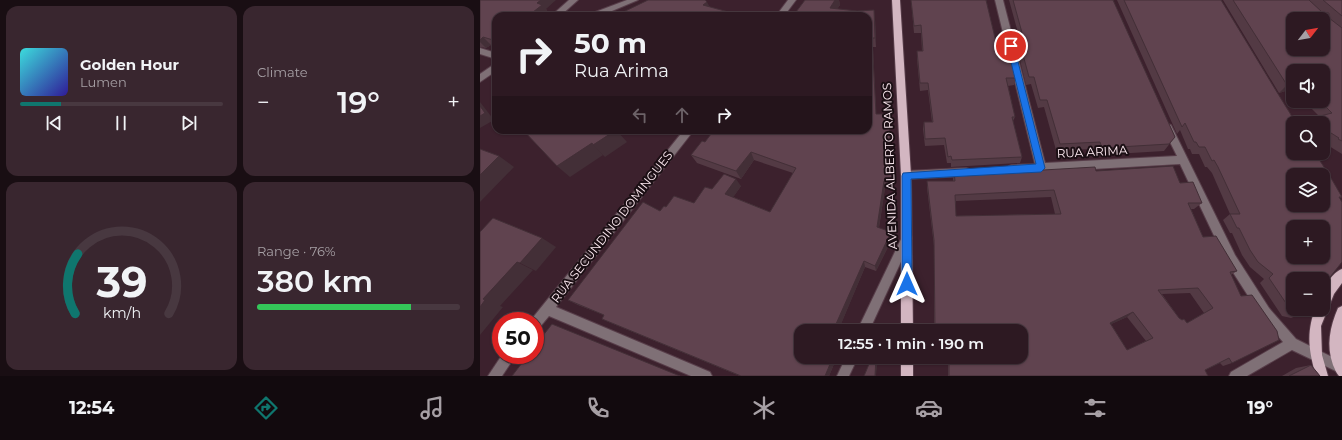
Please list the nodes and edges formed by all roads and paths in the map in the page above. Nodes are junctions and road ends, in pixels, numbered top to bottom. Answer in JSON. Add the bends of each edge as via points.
{"nodes":[{"id":1,"x":574,"y":0,"type":"edge"},
{"id":2,"x":634,"y":0,"type":"edge"},
{"id":3,"x":792,"y":0,"type":"edge"},
{"id":4,"x":896,"y":0,"type":"edge"},
{"id":5,"x":999,"y":0,"type":"edge"},
{"id":6,"x":560,"y":12,"type":"edge"},
{"id":7,"x":603,"y":12,"type":"edge"},
{"id":8,"x":783,"y":12,"type":"edge"},
{"id":9,"x":480,"y":51,"type":"edge"},
{"id":10,"x":492,"y":55,"type":"edge"},
{"id":11,"x":492,"y":69,"type":"edge"},
{"id":12,"x":480,"y":79,"type":"edge"},
{"id":13,"x":1163,"y":116,"type":"edge"},
{"id":14,"x":686,"y":134,"type":"edge"},
{"id":15,"x":1182,"y":160,"type":"junction"},
{"id":16,"x":1041,"y":168,"type":"junction"},
{"id":17,"x":1001,"y":170,"type":"edge"},
{"id":18,"x":978,"y":171,"type":"edge"},
{"id":19,"x":906,"y":176,"type":"junction"},
{"id":20,"x":908,"y":236,"type":"junction"},
{"id":21,"x":1342,"y":274,"type":"edge"},
{"id":22,"x":1330,"y":290,"type":"edge"},
{"id":23,"x":547,"y":310,"type":"junction"},
{"id":24,"x":1342,"y":312,"type":"edge"},
{"id":25,"x":544,"y":314,"type":"edge"},
{"id":26,"x":1319,"y":316,"type":"edge"},
{"id":27,"x":866,"y":324,"type":"edge"},
{"id":28,"x":907,"y":324,"type":"edge"},
{"id":29,"x":1292,"y":343,"type":"junction"},
{"id":30,"x":1316,"y":355,"type":"junction"},
{"id":31,"x":503,"y":364,"type":"edge"},
{"id":32,"x":849,"y":364,"type":"edge"},
{"id":33,"x":907,"y":364,"type":"edge"},
{"id":34,"x":1341,"y":370,"type":"edge"},
{"id":35,"x":494,"y":376,"type":"edge"},
{"id":36,"x":706,"y":376,"type":"edge"},
{"id":37,"x":843,"y":376,"type":"edge"},
{"id":38,"x":907,"y":376,"type":"edge"},
{"id":39,"x":1235,"y":376,"type":"edge"},
{"id":40,"x":1322,"y":376,"type":"edge"}],
"edges":[{"from":1,"to":6,"type":"street"},
{"from":2,"to":7,"type":"street"},
{"from":3,"to":8,"type":"street"},
{"from":4,"to":19,"type":"main road","name":"AVENIDA ALBERTO RAMOS"},
{"from":5,"to":16,"type":"street"},
{"from":9,"to":10,"type":"street"},
{"from":11,"to":12,"type":"street"},
{"from":13,"to":15,"type":"street"},
{"from":14,"to":23,"type":"street","name":"RUA SECUNDINO DOMINGUES"},
{"from":15,"to":16,"type":"street","name":"RUA ARIMA"},
{"from":15,"to":29,"type":"street","via":[[1231,259],[1265,312]]},
{"from":16,"to":17,"type":"street","name":"RUA ARIMA"},
{"from":18,"to":19,"type":"street"},
{"from":19,"to":20,"type":"main road","name":"AVENIDA ALBERTO RAMOS"},
{"from":20,"to":27,"type":"street"},
{"from":20,"to":28,"type":"main road","name":"AVENIDA ALBERTO RAMOS"},
{"from":21,"to":22,"type":"main road"},
{"from":23,"to":25,"type":"street","name":"RUA SECUNDINO DOMINGUES"},
{"from":23,"to":36,"type":"street"},
{"from":24,"to":34,"type":"main road","via":[[1335,331],[1334,346]]},
{"from":26,"to":30,"type":"main road","via":[[1315,326]]},
{"from":29,"to":30,"type":"street"},
{"from":29,"to":39,"type":"street"},
{"from":30,"to":34,"type":"street"},
{"from":30,"to":40,"type":"main road"},
{"from":31,"to":35,"type":"street"},
{"from":32,"to":37,"type":"street"},
{"from":33,"to":38,"type":"main road"}]}
